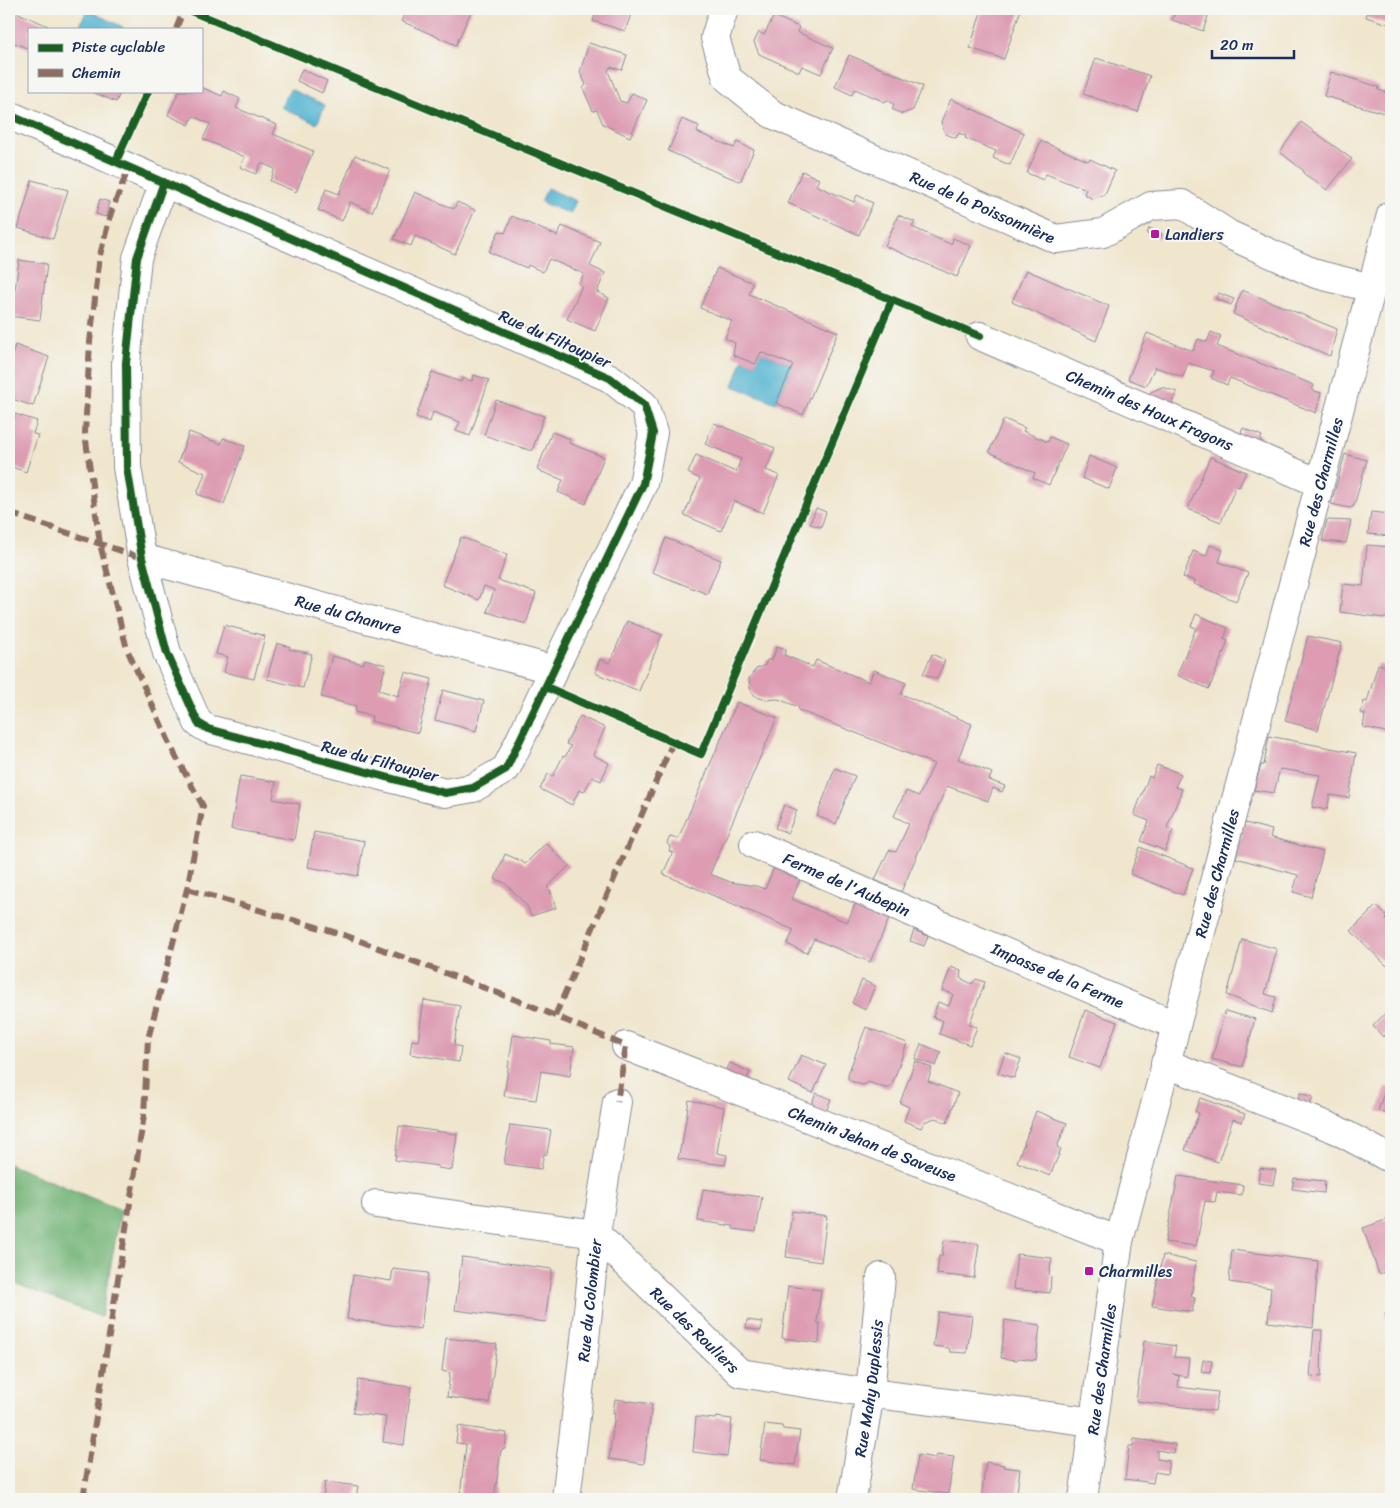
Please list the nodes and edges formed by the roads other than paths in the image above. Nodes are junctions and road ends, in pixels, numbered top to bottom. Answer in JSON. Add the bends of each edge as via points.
{"nodes":[{"id":1,"x":724,"y":9,"type":"edge"},
{"id":2,"x":9,"y":115,"type":"edge"},
{"id":3,"x":164,"y":182,"type":"junction"},
{"id":4,"x":1391,"y":215,"type":"edge"},
{"id":5,"x":1386,"y":253,"type":"edge"},
{"id":6,"x":1371,"y":288,"type":"junction"},
{"id":7,"x":980,"y":336,"type":"dead end"},
{"id":8,"x":1319,"y":483,"type":"junction"},
{"id":9,"x":142,"y":558,"type":"junction"},
{"id":10,"x":554,"y":670,"type":"junction"},
{"id":11,"x":754,"y":844,"type":"dead end"},
{"id":12,"x":941,"y":926,"type":"joint"},
{"id":13,"x":1176,"y":1025,"type":"junction"},
{"id":14,"x":626,"y":1046,"type":"dead end"},
{"id":15,"x":1165,"y":1064,"type":"junction"},
{"id":16,"x":617,"y":1102,"type":"dead end"},
{"id":17,"x":1391,"y":1159,"type":"edge"},
{"id":18,"x":376,"y":1204,"type":"dead end"},
{"id":19,"x":596,"y":1234,"type":"junction"},
{"id":20,"x":1119,"y":1241,"type":"junction"},
{"id":21,"x":882,"y":1277,"type":"dead end"},
{"id":22,"x":870,"y":1393,"type":"junction"},
{"id":23,"x":1094,"y":1422,"type":"junction"},
{"id":24,"x":566,"y":1499,"type":"edge"},
{"id":25,"x":852,"y":1499,"type":"edge"},
{"id":26,"x":1083,"y":1499,"type":"edge"}],
"edges":[{"from":1,"to":6,"type":"street","name":"Rue de la Poissonnière","via":[[714,38],[726,78],[772,114],[1056,238],[1103,233],[1151,206],[1182,204],[1230,235],[1316,274]]},
{"from":2,"to":3,"type":"street","name":"Rue du Filtoupier"},
{"from":3,"to":9,"type":"street","via":[[137,258],[126,363],[127,467]]},
{"from":3,"to":10,"type":"street","name":"Rue du Filtoupier","via":[[610,378],[644,405],[653,434],[643,484]]},
{"from":4,"to":5,"type":"street","name":"Rue des Charmilles"},
{"from":5,"to":6,"type":"street","name":"Rue des Charmilles"},
{"from":6,"to":8,"type":"street","name":"Rue des Charmilles"},
{"from":7,"to":8,"type":"street","name":"Chemin des Houx Fragons"},
{"from":8,"to":13,"type":"street","name":"Rue des Charmilles"},
{"from":9,"to":10,"type":"street","name":"Rue du Chanvre"},
{"from":9,"to":10,"type":"street","name":"Rue du Filtoupier","via":[[167,653],[198,723],[208,729],[445,793],[474,788],[506,769]]},
{"from":11,"to":12,"type":"street","name":"Ferme de l'Aubepin"},
{"from":12,"to":13,"type":"street","name":"Impasse de la Ferme"},
{"from":13,"to":15,"type":"street","name":"Rue des Charmilles"},
{"from":14,"to":20,"type":"street","name":"Chemin Jehan de Saveuse"},
{"from":15,"to":17,"type":"street","via":[[1335,1128]]},
{"from":15,"to":20,"type":"street","name":"Rue des Charmilles"},
{"from":16,"to":19,"type":"street","name":"Rue du Colombier"},
{"from":18,"to":19,"type":"street"},
{"from":19,"to":22,"type":"street","name":"Rue des Rouliers","via":[[740,1373]]},
{"from":19,"to":24,"type":"street","name":"Rue du Colombier"},
{"from":20,"to":23,"type":"street","name":"Rue des Charmilles"},
{"from":21,"to":22,"type":"street","name":"Rue Mahy Duplessis"},
{"from":22,"to":23,"type":"street","name":"Rue des Rouliers"},
{"from":22,"to":25,"type":"street","name":"Rue Mahy Duplessis"},
{"from":23,"to":26,"type":"street","name":"Rue des Charmilles"}]}
